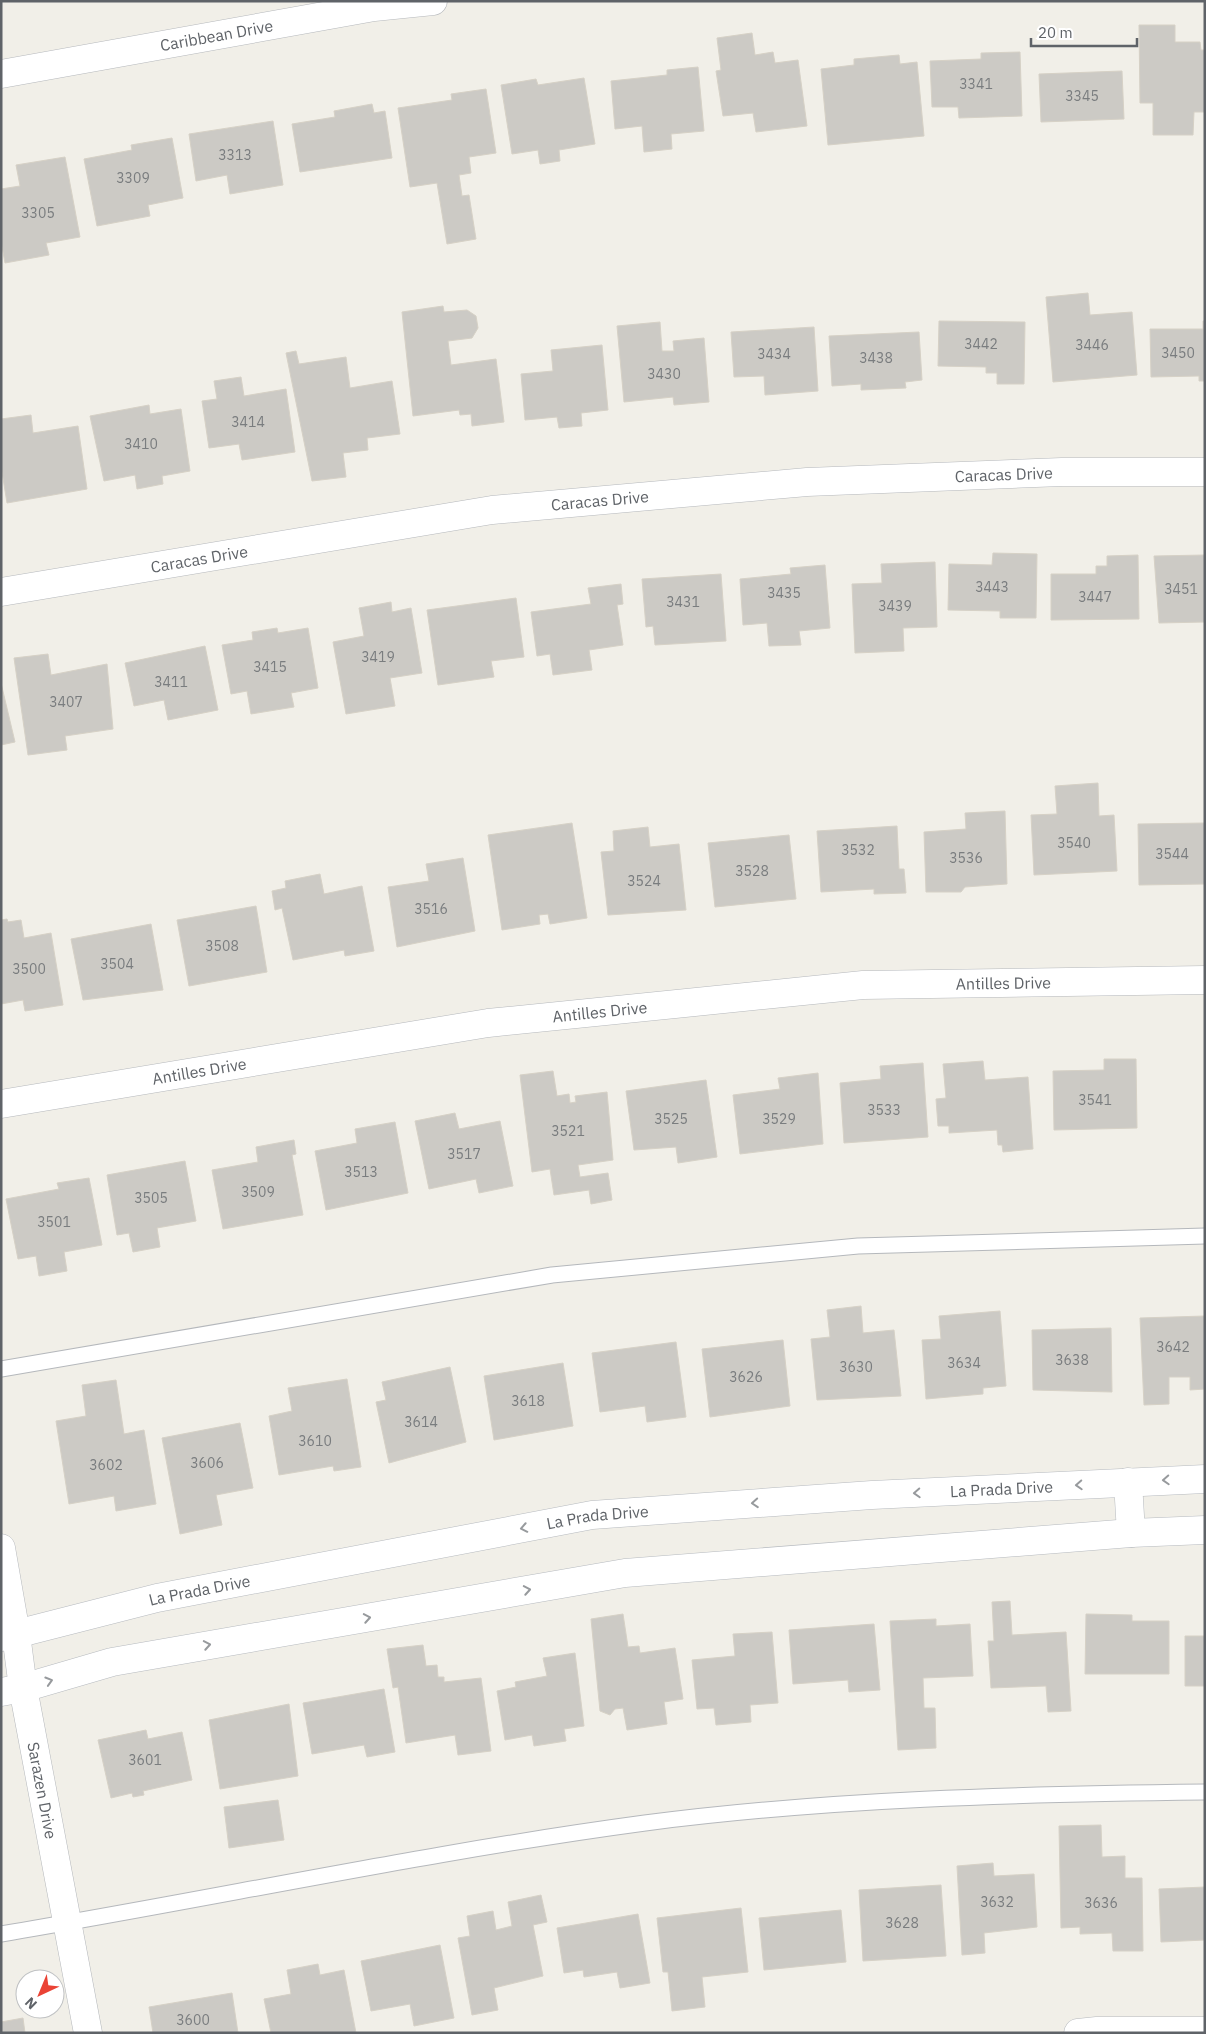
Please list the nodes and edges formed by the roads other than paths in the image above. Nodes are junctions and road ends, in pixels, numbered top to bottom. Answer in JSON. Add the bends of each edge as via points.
{"nodes":[{"id":1,"x":433,"y":1,"type":"edge"},
{"id":2,"x":1,"y":74,"type":"edge"},
{"id":3,"x":1205,"y":472,"type":"edge"},
{"id":4,"x":1,"y":592,"type":"edge"},
{"id":5,"x":1205,"y":980,"type":"edge"},
{"id":6,"x":1,"y":1104,"type":"edge"},
{"id":7,"x":1205,"y":1236,"type":"edge"},
{"id":8,"x":1,"y":1369,"type":"edge"},
{"id":9,"x":1205,"y":1480,"type":"edge"},
{"id":10,"x":1128,"y":1482,"type":"junction"},
{"id":11,"x":1205,"y":1530,"type":"edge"},
{"id":12,"x":1131,"y":1533,"type":"junction"},
{"id":13,"x":1,"y":1548,"type":"edge"},
{"id":14,"x":9,"y":1636,"type":"edge"},
{"id":15,"x":12,"y":1690,"type":"edge"},
{"id":16,"x":1205,"y":1792,"type":"edge"},
{"id":17,"x":67,"y":1923,"type":"junction"},
{"id":18,"x":1,"y":1934,"type":"edge"},
{"id":19,"x":1205,"y":2031,"type":"edge"},
{"id":20,"x":88,"y":2033,"type":"edge"},
{"id":21,"x":1078,"y":2033,"type":"edge"}],
"edges":[{"from":1,"to":2,"type":"street","name":"Caribbean Drive","via":[[374,7]]},
{"from":3,"to":4,"type":"street","name":"Caracas Drive","via":[[1062,472],[807,482],[492,510]]},
{"from":5,"to":6,"type":"street","name":"Antilles Drive","via":[[863,985],[488,1023]]},
{"from":7,"to":8,"type":"lane","via":[[858,1246],[552,1275]]},
{"from":9,"to":10,"type":"street","name":"La Prada Drive","one_way":true},
{"from":10,"to":12,"type":"street"},
{"from":10,"to":14,"type":"street","name":"La Prada Drive","one_way":true,"via":[[872,1495],[592,1515],[157,1598]]},
{"from":11,"to":12,"type":"street"},
{"from":15,"to":12,"type":"street","one_way":true,"via":[[112,1662],[625,1573]]},
{"from":13,"to":14,"type":"street","name":"Sarazen Drive"},
{"from":14,"to":15,"type":"street","name":"Sarazen Drive"},
{"from":15,"to":17,"type":"street","name":"Sarazen Drive"},
{"from":16,"to":17,"type":"lane","via":[[1042,1794],[827,1805],[656,1822],[462,1850]]},
{"from":17,"to":18,"type":"lane"},
{"from":17,"to":20,"type":"street","name":"Sarazen Drive"},
{"from":19,"to":21,"type":"street"}]}
